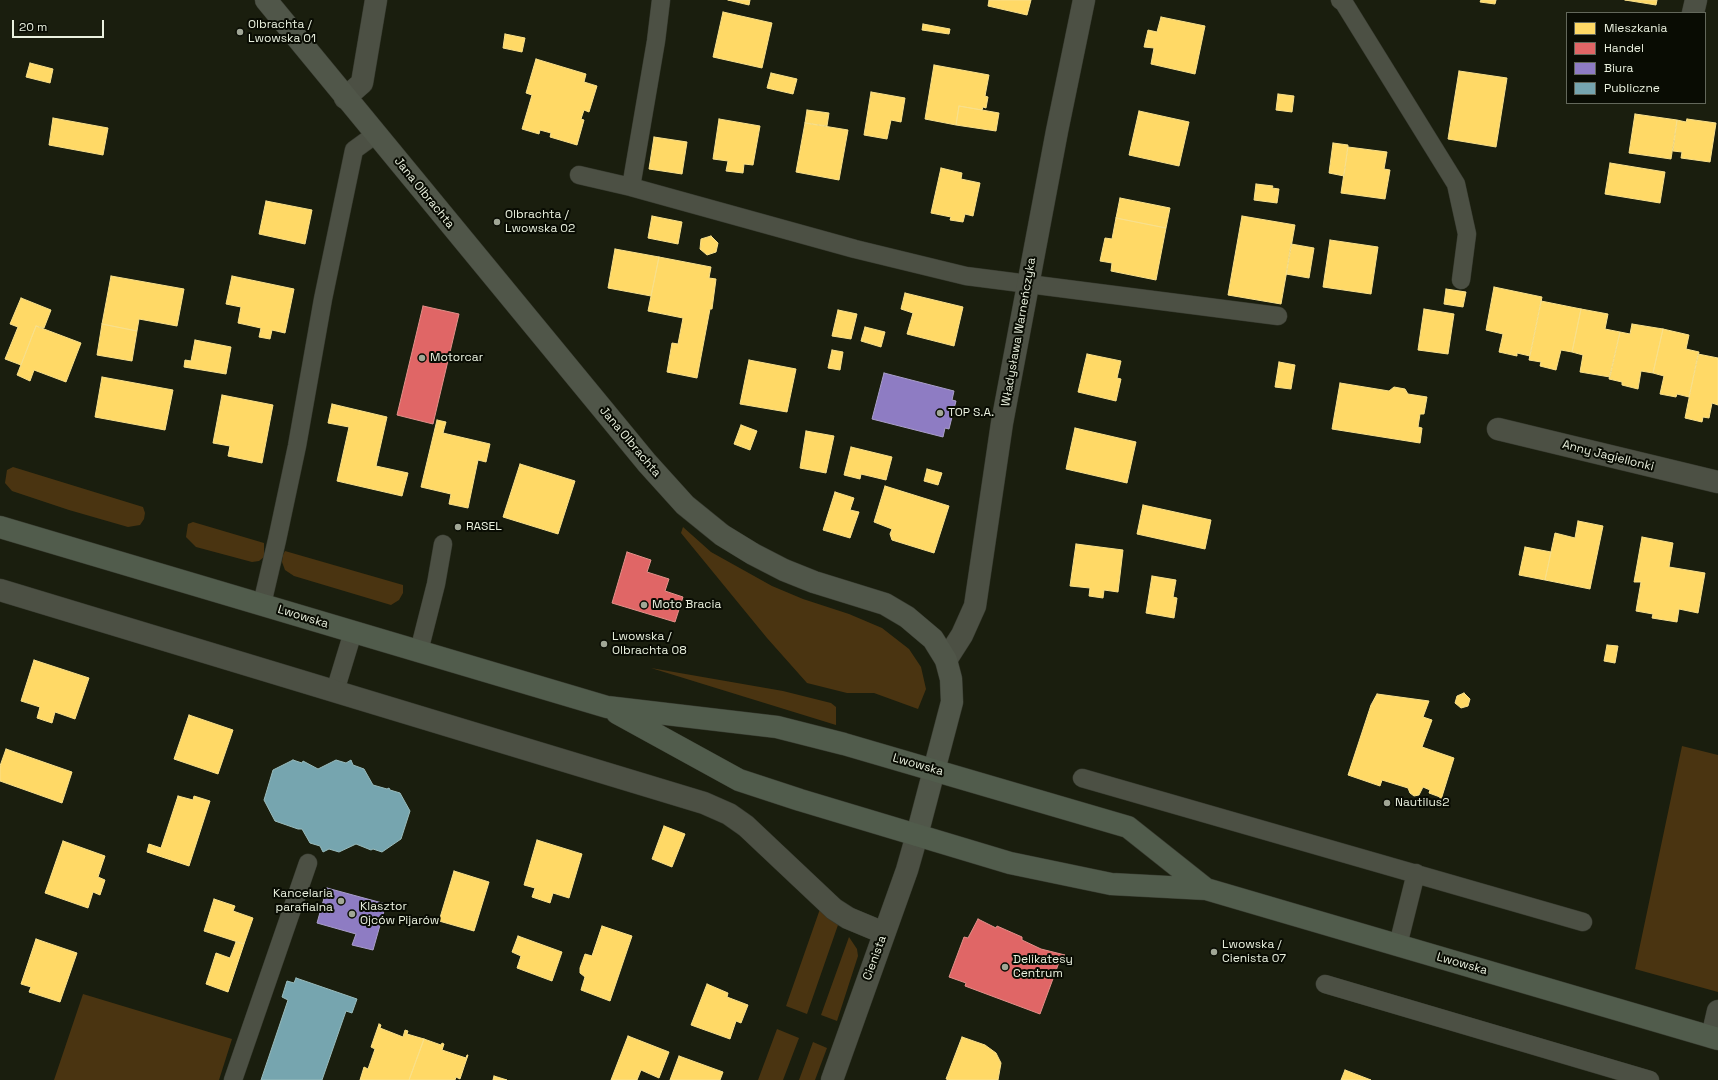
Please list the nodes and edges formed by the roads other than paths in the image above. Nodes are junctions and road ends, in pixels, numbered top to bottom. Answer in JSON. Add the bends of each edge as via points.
{"nodes":[{"id":1,"x":266,"y":0,"type":"edge"},
{"id":2,"x":376,"y":0,"type":"edge"},
{"id":3,"x":661,"y":0,"type":"edge"},
{"id":4,"x":1084,"y":0,"type":"edge"},
{"id":5,"x":1340,"y":0,"type":"edge"},
{"id":6,"x":1696,"y":0,"type":"edge"},
{"id":7,"x":1693,"y":12,"type":"edge"},
{"id":8,"x":345,"y":98,"type":"junction"},
{"id":9,"x":376,"y":134,"type":"junction"},
{"id":10,"x":579,"y":175,"type":"dead end"},
{"id":11,"x":631,"y":187,"type":"junction"},
{"id":12,"x":1461,"y":280,"type":"dead end"},
{"id":13,"x":1028,"y":284,"type":"junction"},
{"id":14,"x":1278,"y":316,"type":"dead end"},
{"id":15,"x":1498,"y":429,"type":"dead end"},
{"id":16,"x":1718,"y":482,"type":"edge"},
{"id":17,"x":0,"y":527,"type":"edge"},
{"id":18,"x":443,"y":544,"type":"dead end"},
{"id":19,"x":0,"y":590,"type":"edge"},
{"id":20,"x":262,"y":604,"type":"junction"},
{"id":21,"x":353,"y":632,"type":"junction"},
{"id":22,"x":419,"y":651,"type":"junction"},
{"id":23,"x":946,"y":660,"type":"junction"},
{"id":24,"x":335,"y":691,"type":"junction"},
{"id":25,"x":607,"y":707,"type":"junction"},
{"id":26,"x":934,"y":770,"type":"junction"},
{"id":27,"x":1082,"y":778,"type":"dead end"},
{"id":28,"x":917,"y":835,"type":"junction"},
{"id":29,"x":308,"y":863,"type":"dead end"},
{"id":30,"x":1416,"y":873,"type":"junction"},
{"id":31,"x":1206,"y":889,"type":"junction"},
{"id":32,"x":1583,"y":922,"type":"dead end"},
{"id":33,"x":884,"y":933,"type":"junction"},
{"id":34,"x":1398,"y":945,"type":"junction"},
{"id":35,"x":1325,"y":984,"type":"dead end"},
{"id":36,"x":1718,"y":1011,"type":"edge"},
{"id":37,"x":1715,"y":1038,"type":"edge"},
{"id":38,"x":233,"y":1080,"type":"edge"},
{"id":39,"x":832,"y":1080,"type":"edge"},
{"id":40,"x":1650,"y":1080,"type":"edge"}],
"edges":[{"from":1,"to":8,"type":"street","name":"Jana Olbrachta"},
{"from":2,"to":8,"type":"street","via":[[362,84]]},
{"from":3,"to":11,"type":"lane"},
{"from":4,"to":13,"type":"street","name":"Władysława Warneńczyka","via":[[1056,131]]},
{"from":5,"to":12,"type":"lane","via":[[1456,184],[1467,234]]},
{"from":6,"to":7,"type":"street"},
{"from":8,"to":9,"type":"street","name":"Jana Olbrachta"},
{"from":9,"to":20,"type":"lane","via":[[354,150],[278,540]]},
{"from":9,"to":23,"type":"street","name":"Jana Olbrachta","via":[[647,463],[685,505],[722,535],[752,554],[814,582],[885,604],[907,617],[933,639]]},
{"from":10,"to":11,"type":"lane"},
{"from":11,"to":13,"type":"lane","via":[[956,274]]},
{"from":13,"to":14,"type":"lane"},
{"from":13,"to":23,"type":"street","name":"Władysława Warneńczyka","via":[[1002,422],[975,606]]},
{"from":15,"to":16,"type":"street","name":"Anny Jagiellonki"},
{"from":17,"to":20,"type":"main road","name":"Lwowska"},
{"from":18,"to":22,"type":"lane"},
{"from":19,"to":24,"type":"street"},
{"from":20,"to":21,"type":"main road","name":"Lwowska"},
{"from":21,"to":22,"type":"main road","name":"Lwowska"},
{"from":21,"to":24,"type":"lane"},
{"from":22,"to":25,"type":"main road","name":"Lwowska"},
{"from":23,"to":26,"type":"street","name":"Jana Olbrachta","via":[[951,679],[952,702]]},
{"from":24,"to":33,"type":"street","via":[[689,798],[729,814],[746,826],[834,909],[848,918]]},
{"from":25,"to":26,"type":"main road","name":"Lwowska","via":[[777,726]]},
{"from":25,"to":28,"type":"main road","name":"Lwowska","via":[[739,780]]},
{"from":26,"to":28,"type":"street","name":"Jana Olbrachta"},
{"from":26,"to":31,"type":"main road","name":"Lwowska","via":[[1128,827]]},
{"from":27,"to":30,"type":"lane"},
{"from":28,"to":31,"type":"main road","name":"Lwowska","via":[[1010,863],[1111,884]]},
{"from":28,"to":33,"type":"street","name":"Cienista"},
{"from":29,"to":38,"type":"lane"},
{"from":30,"to":32,"type":"lane"},
{"from":30,"to":34,"type":"lane"},
{"from":31,"to":34,"type":"main road","name":"Lwowska"},
{"from":33,"to":39,"type":"street","name":"Cienista"},
{"from":34,"to":37,"type":"main road","name":"Lwowska"},
{"from":35,"to":40,"type":"lane"},
{"from":36,"to":37,"type":"street"}]}
